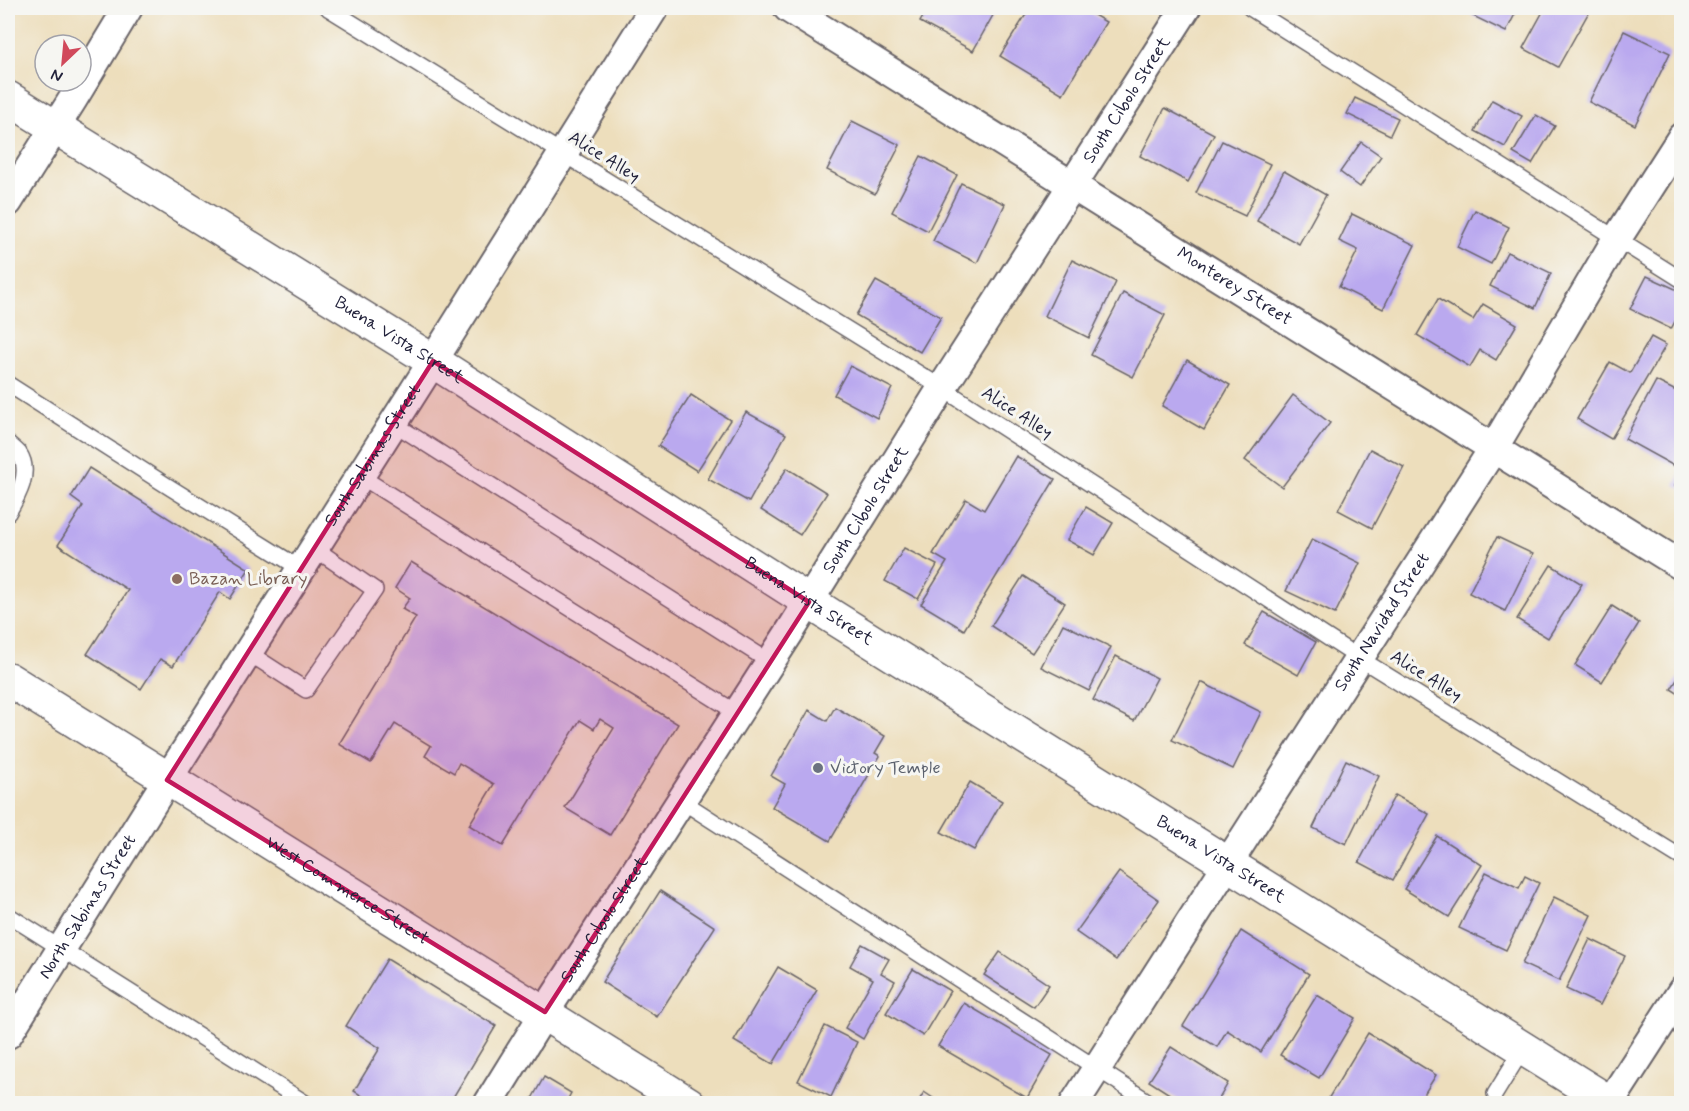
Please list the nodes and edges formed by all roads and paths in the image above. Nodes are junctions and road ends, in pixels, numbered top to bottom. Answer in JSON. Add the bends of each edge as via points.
{"nodes":[{"id":1,"x":128,"y":8,"type":"edge"},
{"id":2,"x":328,"y":8,"type":"edge"},
{"id":3,"x":654,"y":8,"type":"edge"},
{"id":4,"x":788,"y":8,"type":"edge"},
{"id":5,"x":1186,"y":8,"type":"edge"},
{"id":6,"x":1250,"y":8,"type":"edge"},
{"id":7,"x":8,"y":98,"type":"edge"},
{"id":8,"x":55,"y":128,"type":"junction"},
{"id":9,"x":1682,"y":137,"type":"edge"},
{"id":10,"x":562,"y":153,"type":"junction"},
{"id":11,"x":1073,"y":186,"type":"junction"},
{"id":12,"x":8,"y":202,"type":"edge"},
{"id":13,"x":1616,"y":240,"type":"junction"},
{"id":14,"x":1682,"y":280,"type":"edge"},
{"id":15,"x":433,"y":361,"type":"junction"},
{"id":16,"x":8,"y":384,"type":"edge"},
{"id":17,"x":942,"y":388,"type":"junction"},
{"id":18,"x":393,"y":423,"type":"junction"},
{"id":19,"x":8,"y":443,"type":"edge"},
{"id":20,"x":1493,"y":449,"type":"junction"},
{"id":21,"x":360,"y":476,"type":"junction"},
{"id":22,"x":8,"y":513,"type":"edge"},
{"id":23,"x":308,"y":558,"type":"junction"},
{"id":24,"x":1682,"y":566,"type":"edge"},
{"id":25,"x":809,"y":602,"type":"junction"},
{"id":26,"x":249,"y":652,"type":"junction"},
{"id":27,"x":1359,"y":658,"type":"junction"},
{"id":28,"x":770,"y":663,"type":"junction"},
{"id":29,"x":8,"y":679,"type":"edge"},
{"id":30,"x":737,"y":713,"type":"junction"},
{"id":31,"x":167,"y":780,"type":"junction"},
{"id":32,"x":682,"y":801,"type":"junction"},
{"id":33,"x":1682,"y":858,"type":"edge"},
{"id":34,"x":1229,"y":863,"type":"junction"},
{"id":35,"x":8,"y":915,"type":"edge"},
{"id":36,"x":61,"y":948,"type":"junction"},
{"id":37,"x":1682,"y":991,"type":"edge"},
{"id":38,"x":544,"y":1012,"type":"junction"},
{"id":39,"x":8,"y":1034,"type":"edge"},
{"id":40,"x":1524,"y":1047,"type":"junction"},
{"id":41,"x":1096,"y":1069,"type":"junction"},
{"id":42,"x":1495,"y":1094,"type":"dead end"},
{"id":43,"x":1610,"y":1103,"type":"edge"},
{"id":44,"x":307,"y":1104,"type":"edge"},
{"id":45,"x":488,"y":1104,"type":"edge"},
{"id":46,"x":689,"y":1104,"type":"edge"},
{"id":47,"x":1074,"y":1104,"type":"edge"},
{"id":48,"x":1152,"y":1104,"type":"edge"}],
"edges":[{"from":1,"to":8,"type":"street"},
{"from":2,"to":10,"type":"lane","name":"Alice Alley"},
{"from":3,"to":10,"type":"street","name":"South Sabinas Street"},
{"from":4,"to":11,"type":"street","name":"Monterey Street"},
{"from":5,"to":11,"type":"street","name":"South Cibolo Street"},
{"from":6,"to":13,"type":"lane"},
{"from":7,"to":8,"type":"main road","name":"Buena Vista Street"},
{"from":8,"to":12,"type":"street"},
{"from":8,"to":15,"type":"main road","name":"Buena Vista Street"},
{"from":9,"to":13,"type":"street","name":"South Navidad Street"},
{"from":10,"to":15,"type":"street","name":"South Sabinas Street"},
{"from":10,"to":17,"type":"lane","name":"Alice Alley"},
{"from":11,"to":17,"type":"street","name":"South Cibolo Street"},
{"from":11,"to":20,"type":"street","name":"Monterey Street"},
{"from":13,"to":14,"type":"lane"},
{"from":13,"to":20,"type":"street","name":"South Navidad Street"},
{"from":15,"to":18,"type":"street","name":"South Sabinas Street"},
{"from":15,"to":25,"type":"main road","name":"Buena Vista Street"},
{"from":16,"to":23,"type":"lane","via":[[166,485]]},
{"from":17,"to":25,"type":"street","name":"South Cibolo Street"},
{"from":17,"to":27,"type":"lane","name":"Alice Alley"},
{"from":18,"to":21,"type":"street","name":"South Sabinas Street"},
{"from":18,"to":28,"type":"lane"},
{"from":19,"to":22,"type":"lane","via":[[19,454],[25,473],[19,495]]},
{"from":20,"to":24,"type":"street","name":"Monterey Street"},
{"from":20,"to":27,"type":"street","name":"South Navidad Street"},
{"from":21,"to":23,"type":"street","name":"South Sabinas Street"},
{"from":21,"to":30,"type":"lane"},
{"from":23,"to":26,"type":"street","name":"South Sabinas Street"},
{"from":23,"to":26,"type":"lane","via":[[375,590],[306,690]]},
{"from":25,"to":28,"type":"street","name":"South Cibolo Street"},
{"from":25,"to":34,"type":"main road","name":"Buena Vista Street"},
{"from":26,"to":31,"type":"street","name":"South Sabinas Street"},
{"from":27,"to":33,"type":"lane","name":"Alice Alley"},
{"from":27,"to":34,"type":"street","name":"South Navidad Street"},
{"from":28,"to":30,"type":"street","name":"South Cibolo Street"},
{"from":29,"to":31,"type":"main road","name":"West Commerce Street"},
{"from":30,"to":32,"type":"street","name":"South Cibolo Street"},
{"from":31,"to":36,"type":"street","name":"North Sabinas Street"},
{"from":31,"to":38,"type":"main road","name":"West Commerce Street"},
{"from":32,"to":38,"type":"street","name":"South Cibolo Street"},
{"from":32,"to":41,"type":"lane"},
{"from":34,"to":40,"type":"main road","name":"Buena Vista Street"},
{"from":34,"to":41,"type":"street","name":"South Navidad Street"},
{"from":35,"to":36,"type":"lane"},
{"from":36,"to":39,"type":"street","name":"North Sabinas Street"},
{"from":36,"to":44,"type":"lane"},
{"from":37,"to":43,"type":"street"},
{"from":38,"to":45,"type":"street","name":"South Cibolo Street"},
{"from":38,"to":46,"type":"main road","name":"West Commerce Street"},
{"from":40,"to":42,"type":"lane"},
{"from":40,"to":43,"type":"main road","name":"Buena Vista Street"},
{"from":41,"to":47,"type":"street","name":"South Navidad Street"},
{"from":41,"to":48,"type":"lane"}]}
